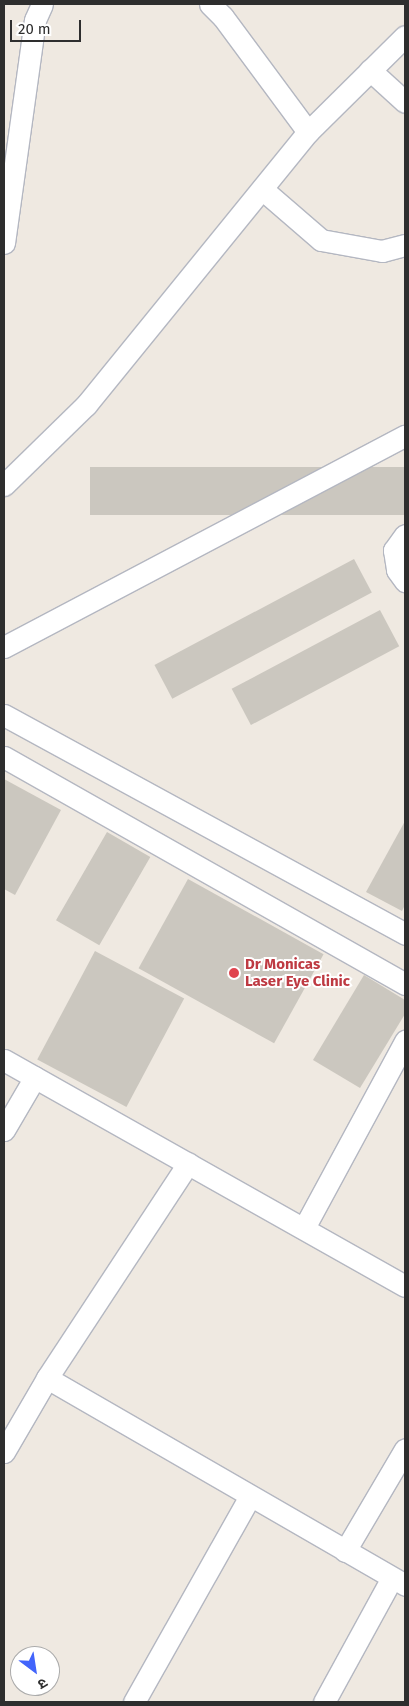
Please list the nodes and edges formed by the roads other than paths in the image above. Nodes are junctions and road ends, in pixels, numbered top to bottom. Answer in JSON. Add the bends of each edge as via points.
{"nodes":[{"id":1,"x":42,"y":4,"type":"edge"},
{"id":2,"x":210,"y":4,"type":"edge"},
{"id":3,"x":405,"y":36,"type":"edge"},
{"id":4,"x":370,"y":70,"type":"junction"},
{"id":5,"x":405,"y":102,"type":"edge"},
{"id":6,"x":308,"y":132,"type":"junction"},
{"id":7,"x":262,"y":188,"type":"junction"},
{"id":8,"x":4,"y":243,"type":"edge"},
{"id":9,"x":405,"y":245,"type":"edge"},
{"id":10,"x":405,"y":436,"type":"edge"},
{"id":11,"x":4,"y":485,"type":"edge"},
{"id":12,"x":405,"y":535,"type":"edge"},
{"id":13,"x":405,"y":581,"type":"edge"},
{"id":14,"x":4,"y":647,"type":"edge"},
{"id":15,"x":4,"y":715,"type":"edge"},
{"id":16,"x":4,"y":757,"type":"edge"},
{"id":17,"x":405,"y":934,"type":"edge"},
{"id":18,"x":405,"y":984,"type":"edge"},
{"id":19,"x":405,"y":1041,"type":"edge"},
{"id":20,"x":4,"y":1060,"type":"edge"},
{"id":21,"x":35,"y":1077,"type":"junction"},
{"id":22,"x":4,"y":1130,"type":"edge"},
{"id":23,"x":188,"y":1163,"type":"junction"},
{"id":24,"x":304,"y":1228,"type":"junction"},
{"id":25,"x":405,"y":1286,"type":"edge"},
{"id":26,"x":47,"y":1378,"type":"junction"},
{"id":27,"x":405,"y":1449,"type":"edge"},
{"id":28,"x":4,"y":1452,"type":"edge"},
{"id":29,"x":250,"y":1496,"type":"junction"},
{"id":30,"x":345,"y":1551,"type":"junction"},
{"id":31,"x":399,"y":1581,"type":"edge"},
{"id":32,"x":134,"y":1702,"type":"edge"},
{"id":33,"x":324,"y":1702,"type":"edge"}],
"edges":[{"from":1,"to":8,"type":"street","via":[[35,20]]},
{"from":2,"to":6,"type":"street","via":[[224,17]]},
{"from":3,"to":4,"type":"street"},
{"from":4,"to":5,"type":"street"},
{"from":4,"to":6,"type":"street"},
{"from":6,"to":7,"type":"street"},
{"from":7,"to":9,"type":"street","via":[[321,240],[382,251]]},
{"from":7,"to":11,"type":"street","via":[[86,405]]},
{"from":10,"to":14,"type":"street"},
{"from":12,"to":13,"type":"street","via":[[394,550],[397,570]]},
{"from":15,"to":17,"type":"street"},
{"from":16,"to":18,"type":"street"},
{"from":19,"to":24,"type":"street"},
{"from":20,"to":21,"type":"street"},
{"from":21,"to":22,"type":"street"},
{"from":21,"to":23,"type":"street"},
{"from":23,"to":24,"type":"street"},
{"from":23,"to":26,"type":"street"},
{"from":24,"to":25,"type":"street"},
{"from":26,"to":28,"type":"street"},
{"from":26,"to":29,"type":"street"},
{"from":27,"to":30,"type":"street"},
{"from":29,"to":30,"type":"street"},
{"from":29,"to":32,"type":"street"},
{"from":30,"to":31,"type":"street"},
{"from":31,"to":33,"type":"street"}]}
